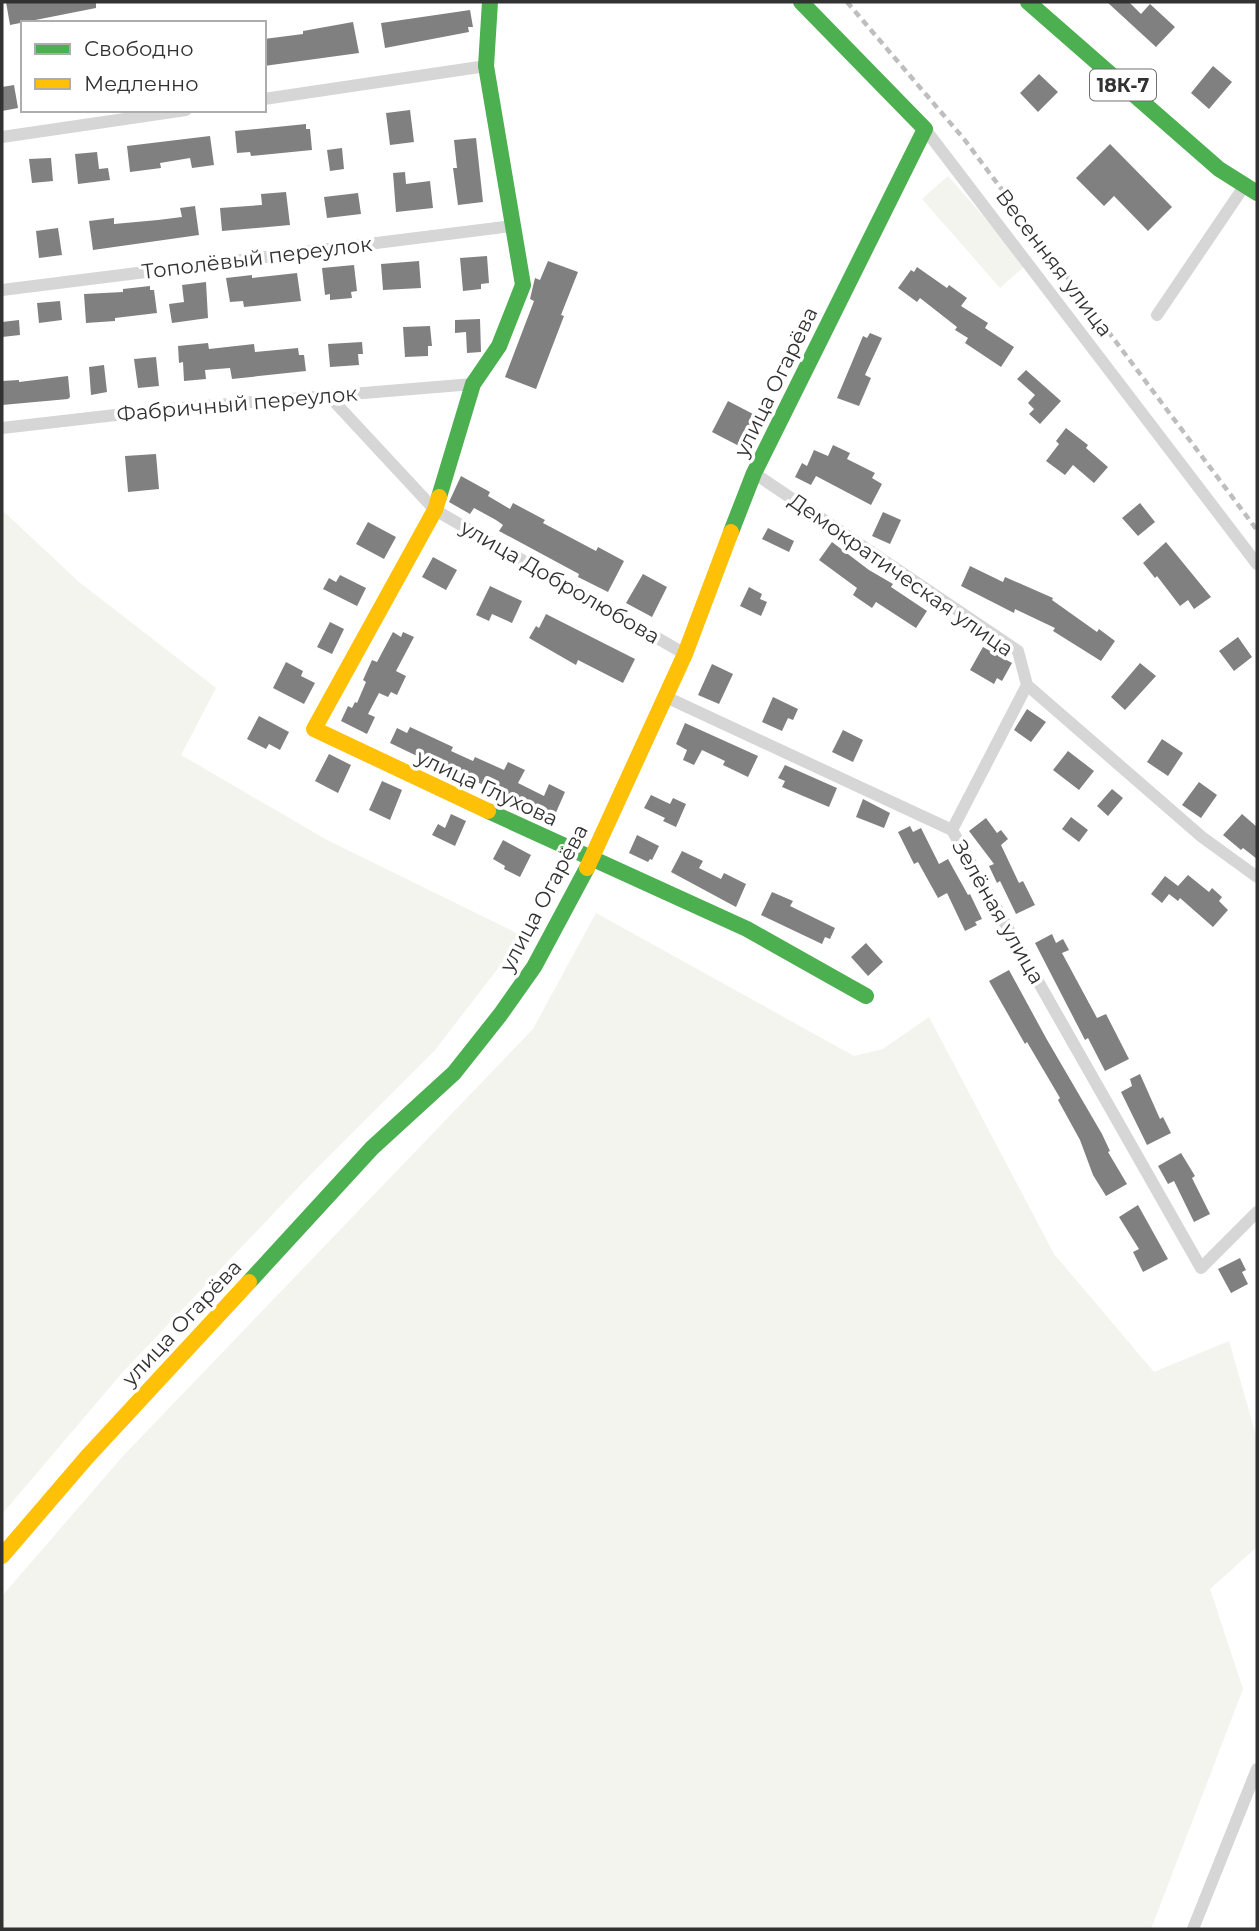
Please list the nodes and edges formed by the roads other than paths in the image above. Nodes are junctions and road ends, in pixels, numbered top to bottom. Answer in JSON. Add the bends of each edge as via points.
{"nodes":[{"id":1,"x":490,"y":2,"type":"edge"},
{"id":2,"x":801,"y":2,"type":"edge"},
{"id":3,"x":1028,"y":2,"type":"edge"},
{"id":4,"x":486,"y":66,"type":"junction"},
{"id":5,"x":266,"y":99,"type":"edge"},
{"id":6,"x":173,"y":112,"type":"edge"},
{"id":7,"x":925,"y":129,"type":"junction"},
{"id":8,"x":2,"y":138,"type":"edge"},
{"id":9,"x":1251,"y":189,"type":"edge"},
{"id":10,"x":512,"y":226,"type":"junction"},
{"id":11,"x":2,"y":289,"type":"edge"},
{"id":12,"x":1157,"y":315,"type":"dead end"},
{"id":13,"x":473,"y":384,"type":"junction"},
{"id":14,"x":330,"y":396,"type":"junction"},
{"id":15,"x":2,"y":428,"type":"edge"},
{"id":16,"x":754,"y":473,"type":"junction"},
{"id":17,"x":435,"y":510,"type":"junction"},
{"id":18,"x":1257,"y":564,"type":"edge"},
{"id":19,"x":685,"y":654,"type":"junction"},
{"id":20,"x":1027,"y":685,"type":"junction"},
{"id":21,"x":666,"y":697,"type":"junction"},
{"id":22,"x":952,"y":830,"type":"junction"},
{"id":23,"x":591,"y":860,"type":"junction"},
{"id":24,"x":1257,"y":877,"type":"edge"},
{"id":25,"x":866,"y":996,"type":"dead end"},
{"id":26,"x":1257,"y":1212,"type":"edge"},
{"id":27,"x":2,"y":1556,"type":"edge"},
{"id":28,"x":1257,"y":1769,"type":"edge"},
{"id":29,"x":1193,"y":1929,"type":"edge"}],
"edges":[{"from":1,"to":4,"type":"main road"},
{"from":2,"to":7,"type":"main road","name":"Весенняя улица"},
{"from":3,"to":9,"type":"main road","number":"18К-7","via":[[1219,169]]},
{"from":4,"to":5,"type":"street"},
{"from":4,"to":10,"type":"main road"},
{"from":6,"to":8,"type":"street"},
{"from":7,"to":16,"type":"main road","name":"улица Огарёва"},
{"from":7,"to":18,"type":"street","name":"Весенняя улица"},
{"from":9,"to":12,"type":"street"},
{"from":10,"to":11,"type":"street","name":"Тополёвый переулок"},
{"from":10,"to":13,"type":"main road","via":[[523,285],[499,346]]},
{"from":13,"to":14,"type":"street","name":"Фабричный переулок"},
{"from":13,"to":17,"type":"main road"},
{"from":14,"to":15,"type":"street","name":"Фабричный переулок"},
{"from":14,"to":17,"type":"street","name":"улица Добролюбова"},
{"from":16,"to":19,"type":"main road","name":"улица Огарёва"},
{"from":16,"to":20,"type":"street","name":"Демократическая улица","via":[[1018,651]]},
{"from":17,"to":19,"type":"street","name":"улица Добролюбова"},
{"from":17,"to":23,"type":"main road","name":"улица Глухова","via":[[314,729]]},
{"from":19,"to":21,"type":"main road","name":"улица Огарёва"},
{"from":20,"to":22,"type":"street"},
{"from":20,"to":24,"type":"street","via":[[1202,837]]},
{"from":21,"to":22,"type":"street","name":"Зелёная улица"},
{"from":21,"to":23,"type":"main road","name":"улица Огарёва"},
{"from":22,"to":26,"type":"street","name":"Зелёная улица","via":[[1201,1268]]},
{"from":23,"to":25,"type":"main road","name":"улица Глухова","via":[[747,929]]},
{"from":23,"to":27,"type":"main road","name":"улица Огарёва","via":[[534,967],[454,1073],[372,1148],[87,1457]]},
{"from":28,"to":29,"type":"street"}]}
